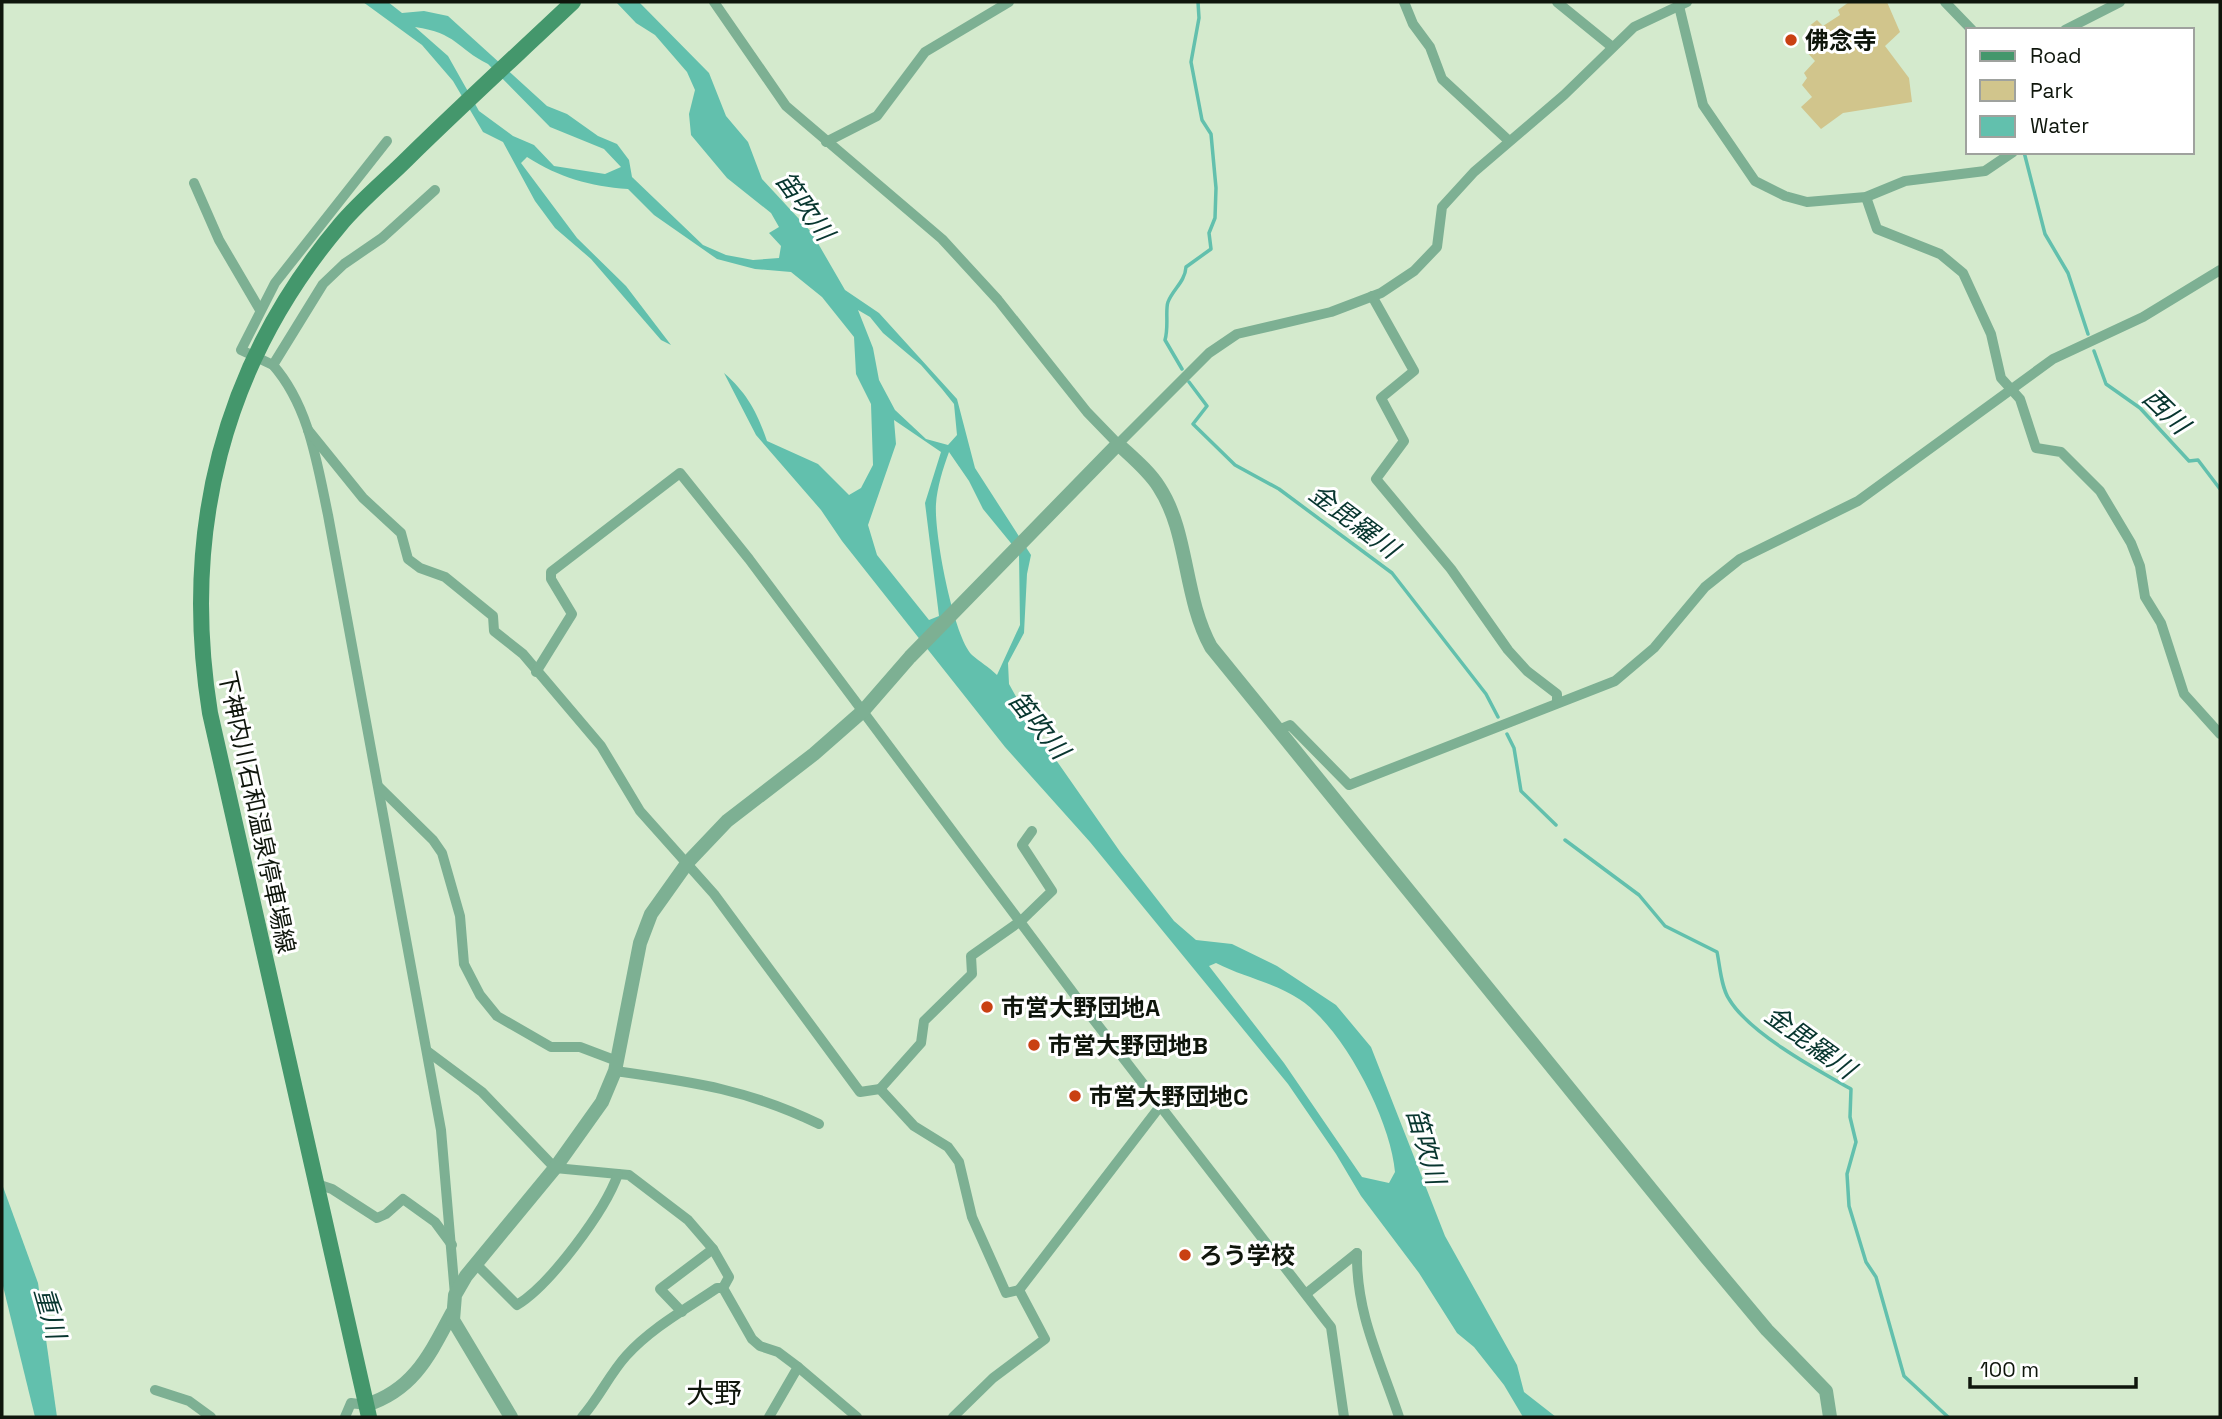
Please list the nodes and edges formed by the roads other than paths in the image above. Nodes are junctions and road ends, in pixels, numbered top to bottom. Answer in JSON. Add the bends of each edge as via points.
{"nodes":[{"id":1,"x":573,"y":2,"type":"edge"},
{"id":2,"x":714,"y":2,"type":"edge"},
{"id":3,"x":1009,"y":2,"type":"edge"},
{"id":4,"x":1404,"y":2,"type":"edge"},
{"id":5,"x":1557,"y":2,"type":"edge"},
{"id":6,"x":1945,"y":2,"type":"edge"},
{"id":7,"x":2120,"y":2,"type":"edge"},
{"id":8,"x":1682,"y":3,"type":"edge"},
{"id":9,"x":1970,"y":28,"type":"edge"},
{"id":10,"x":2069,"y":28,"type":"edge"},
{"id":11,"x":1611,"y":46,"type":"junction"},
{"id":12,"x":1508,"y":140,"type":"junction"},
{"id":13,"x":387,"y":141,"type":"dead end"},
{"id":14,"x":826,"y":142,"type":"junction"},
{"id":15,"x":2010,"y":154,"type":"edge"},
{"id":16,"x":194,"y":183,"type":"dead end"},
{"id":17,"x":435,"y":190,"type":"dead end"},
{"id":18,"x":1867,"y":197,"type":"junction"},
{"id":19,"x":2220,"y":270,"type":"edge"},
{"id":20,"x":1373,"y":296,"type":"junction"},
{"id":21,"x":260,"y":310,"type":"junction"},
{"id":22,"x":254,"y":358,"type":"junction"},
{"id":23,"x":273,"y":365,"type":"junction"},
{"id":24,"x":2010,"y":388,"type":"junction"},
{"id":25,"x":308,"y":430,"type":"junction"},
{"id":26,"x":1118,"y":444,"type":"junction"},
{"id":27,"x":536,"y":672,"type":"junction"},
{"id":28,"x":1557,"y":701,"type":"junction"},
{"id":29,"x":863,"y":711,"type":"junction"},
{"id":30,"x":1278,"y":730,"type":"junction"},
{"id":31,"x":2220,"y":734,"type":"edge"},
{"id":32,"x":378,"y":786,"type":"junction"},
{"id":33,"x":1032,"y":831,"type":"dead end"},
{"id":34,"x":688,"y":862,"type":"junction"},
{"id":35,"x":1022,"y":920,"type":"junction"},
{"id":36,"x":427,"y":1051,"type":"junction"},
{"id":37,"x":616,"y":1066,"type":"junction"},
{"id":38,"x":880,"y":1089,"type":"junction"},
{"id":39,"x":1161,"y":1105,"type":"junction"},
{"id":40,"x":819,"y":1124,"type":"dead end"},
{"id":41,"x":555,"y":1168,"type":"junction"},
{"id":42,"x":618,"y":1174,"type":"junction"},
{"id":43,"x":317,"y":1184,"type":"junction"},
{"id":44,"x":452,"y":1245,"type":"junction"},
{"id":45,"x":713,"y":1249,"type":"junction"},
{"id":46,"x":476,"y":1264,"type":"junction"},
{"id":47,"x":723,"y":1288,"type":"junction"},
{"id":48,"x":1019,"y":1290,"type":"junction"},
{"id":49,"x":1307,"y":1293,"type":"junction"},
{"id":50,"x":455,"y":1295,"type":"junction"},
{"id":51,"x":682,"y":1312,"type":"junction"},
{"id":52,"x":452,"y":1313,"type":"junction"},
{"id":53,"x":798,"y":1367,"type":"junction"},
{"id":54,"x":155,"y":1390,"type":"dead end"},
{"id":55,"x":368,"y":1411,"type":"edge"},
{"id":56,"x":211,"y":1417,"type":"edge"},
{"id":57,"x":345,"y":1417,"type":"edge"},
{"id":58,"x":511,"y":1417,"type":"edge"},
{"id":59,"x":582,"y":1417,"type":"edge"},
{"id":60,"x":769,"y":1417,"type":"edge"},
{"id":61,"x":857,"y":1417,"type":"edge"},
{"id":62,"x":954,"y":1417,"type":"edge"},
{"id":63,"x":1345,"y":1417,"type":"edge"},
{"id":64,"x":1399,"y":1417,"type":"edge"},
{"id":65,"x":1830,"y":1417,"type":"edge"}],
"edges":[{"from":1,"to":22,"type":"main road","name":"下神内川石和温泉停車場線","via":[[342,223],[295,282]]},
{"from":2,"to":14,"type":"street","via":[[786,106]]},
{"from":3,"to":14,"type":"street","via":[[925,52],[877,116]]},
{"from":4,"to":12,"type":"street","via":[[1442,79]]},
{"from":5,"to":11,"type":"street"},
{"from":6,"to":9,"type":"street"},
{"from":7,"to":10,"type":"street"},
{"from":8,"to":11,"type":"street","via":[[1634,27]]},
{"from":8,"to":18,"type":"street","via":[[1694,79],[1703,105],[1755,181],[1807,202]]},
{"from":11,"to":12,"type":"street","via":[[1564,95]]},
{"from":12,"to":20,"type":"street","via":[[1442,207],[1437,247],[1430,257]]},
{"from":13,"to":21,"type":"street","via":[[275,283]]},
{"from":14,"to":26,"type":"street","via":[[942,239]]},
{"from":15,"to":18,"type":"street","via":[[1985,171],[1905,181]]},
{"from":16,"to":21,"type":"street","via":[[219,240]]},
{"from":17,"to":23,"type":"street","via":[[323,284]]},
{"from":18,"to":24,"type":"street","via":[[1877,229],[1940,254],[1964,273],[1991,334],[2001,378]]},
{"from":19,"to":24,"type":"street","via":[[2143,317],[2053,359]]},
{"from":20,"to":26,"type":"street","via":[[1331,312],[1237,334],[1209,353]]},
{"from":20,"to":28,"type":"street","via":[[1415,371],[1381,398],[1404,440],[1376,479],[1451,569],[1508,650],[1557,694]]},
{"from":21,"to":22,"type":"street","via":[[241,351]]},
{"from":22,"to":23,"type":"street"},
{"from":22,"to":43,"type":"main road","name":"下神内川石和温泉停車場線","via":[[214,473],[200,575],[202,662],[219,756]]},
{"from":23,"to":25,"type":"street","via":[[286,380]]},
{"from":24,"to":28,"type":"street","via":[[1858,501],[1740,559],[1705,587],[1654,648],[1615,681]]},
{"from":24,"to":31,"type":"street","via":[[2020,399],[2036,448],[2061,452],[2100,491],[2135,555],[2146,597],[2161,623],[2184,694]]},
{"from":25,"to":27,"type":"street","via":[[363,498],[401,533],[408,559],[445,577],[478,602],[493,617],[495,631],[523,654]]},
{"from":25,"to":32,"type":"street"},
{"from":26,"to":29,"type":"street"},
{"from":26,"to":30,"type":"street","via":[[1146,470],[1171,510],[1195,614],[1211,647]]},
{"from":27,"to":29,"type":"street","via":[[572,614],[551,572],[680,473]]},
{"from":27,"to":34,"type":"street","via":[[601,746],[640,811]]},
{"from":28,"to":30,"type":"street","via":[[1349,785],[1290,725]]},
{"from":29,"to":34,"type":"street","via":[[727,821]]},
{"from":29,"to":35,"type":"street"},
{"from":30,"to":65,"type":"street","via":[[1706,1257],[1826,1391]]},
{"from":32,"to":36,"type":"street"},
{"from":32,"to":37,"type":"street","via":[[442,853],[460,916],[464,964],[496,1016],[551,1048],[587,1049]]},
{"from":33,"to":35,"type":"street","via":[[1022,845],[1052,891]]},
{"from":34,"to":37,"type":"street","via":[[651,914],[640,943]]},
{"from":34,"to":38,"type":"street","via":[[860,1092]]},
{"from":35,"to":38,"type":"street","via":[[971,956],[972,974],[924,1021],[920,1043]]},
{"from":35,"to":39,"type":"street"},
{"from":36,"to":41,"type":"street","via":[[482,1092]]},
{"from":36,"to":44,"type":"street","via":[[441,1130]]},
{"from":37,"to":40,"type":"street","via":[[755,1096]]},
{"from":37,"to":41,"type":"street","via":[[602,1102]]},
{"from":38,"to":48,"type":"street","via":[[914,1126],[948,1147],[959,1162],[972,1217],[1006,1293]]},
{"from":39,"to":48,"type":"street"},
{"from":39,"to":49,"type":"street"},
{"from":41,"to":42,"type":"street"},
{"from":41,"to":46,"type":"street"},
{"from":42,"to":45,"type":"street","via":[[629,1175],[688,1220]]},
{"from":42,"to":46,"type":"street","via":[[612,1191],[544,1285],[524,1301],[517,1305]]},
{"from":43,"to":44,"type":"street","via":[[377,1217],[403,1199],[435,1222]]},
{"from":43,"to":55,"type":"main road","name":"下神内川石和温泉停車場線"},
{"from":44,"to":50,"type":"street"},
{"from":45,"to":47,"type":"street","via":[[729,1276]]},
{"from":45,"to":51,"type":"street","via":[[660,1289]]},
{"from":46,"to":50,"type":"street"},
{"from":47,"to":51,"type":"street"},
{"from":47,"to":53,"type":"street","via":[[751,1339]]},
{"from":48,"to":62,"type":"street","via":[[1045,1339],[993,1378]]},
{"from":49,"to":63,"type":"street","via":[[1331,1327]]},
{"from":49,"to":64,"type":"street","via":[[1357,1253],[1361,1309]]},
{"from":50,"to":52,"type":"street"},
{"from":51,"to":59,"type":"street","via":[[628,1354]]},
{"from":52,"to":55,"type":"street","via":[[411,1380]]},
{"from":52,"to":58,"type":"street"},
{"from":53,"to":60,"type":"street"},
{"from":53,"to":61,"type":"street"},
{"from":54,"to":56,"type":"street","via":[[189,1401]]},
{"from":55,"to":57,"type":"street","via":[[351,1403]]}]}
